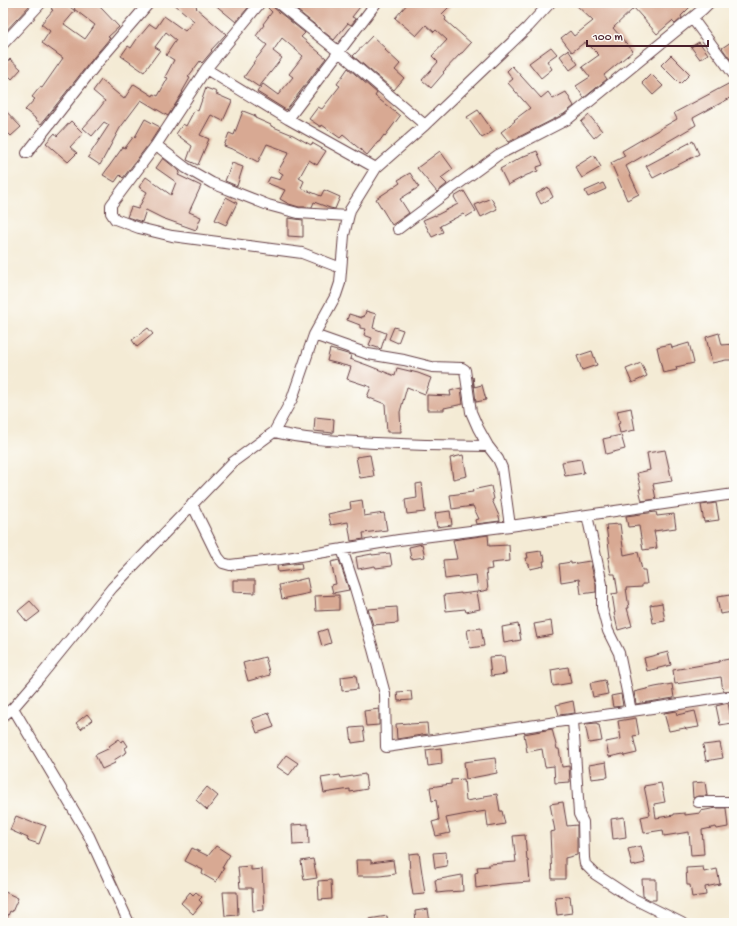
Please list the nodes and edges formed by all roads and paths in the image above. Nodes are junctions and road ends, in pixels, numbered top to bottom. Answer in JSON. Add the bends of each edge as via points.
{"nodes":[{"id":1,"x":41,"y":3,"type":"edge"},
{"id":2,"x":149,"y":3,"type":"edge"},
{"id":3,"x":260,"y":3,"type":"edge"},
{"id":4,"x":278,"y":3,"type":"edge"},
{"id":5,"x":376,"y":3,"type":"edge"},
{"id":6,"x":550,"y":3,"type":"edge"},
{"id":7,"x":709,"y":3,"type":"edge"},
{"id":8,"x":692,"y":18,"type":"junction"},
{"id":9,"x":3,"y":44,"type":"edge"},
{"id":10,"x":339,"y":52,"type":"junction"},
{"id":11,"x":206,"y":69,"type":"junction"},
{"id":12,"x":734,"y":75,"type":"edge"},
{"id":13,"x":288,"y":119,"type":"junction"},
{"id":14,"x":425,"y":125,"type":"junction"},
{"id":15,"x":156,"y":145,"type":"junction"},
{"id":16,"x":27,"y":154,"type":"dead end"},
{"id":17,"x":376,"y":168,"type":"junction"},
{"id":18,"x":348,"y":216,"type":"junction"},
{"id":19,"x":398,"y":229,"type":"dead end"},
{"id":20,"x":341,"y":268,"type":"junction"},
{"id":21,"x":314,"y":335,"type":"junction"},
{"id":22,"x":274,"y":432,"type":"junction"},
{"id":23,"x":488,"y":446,"type":"junction"},
{"id":24,"x":734,"y":494,"type":"edge"},
{"id":25,"x":192,"y":504,"type":"junction"},
{"id":26,"x":587,"y":515,"type":"junction"},
{"id":27,"x":510,"y":526,"type":"junction"},
{"id":28,"x":342,"y":549,"type":"junction"},
{"id":29,"x":734,"y":696,"type":"edge"},
{"id":30,"x":13,"y":708,"type":"junction"},
{"id":31,"x":631,"y":711,"type":"junction"},
{"id":32,"x":3,"y":716,"type":"edge"},
{"id":33,"x":573,"y":720,"type":"junction"},
{"id":34,"x":698,"y":802,"type":"dead end"},
{"id":35,"x":734,"y":802,"type":"edge"},
{"id":36,"x":129,"y":923,"type":"edge"},
{"id":37,"x":682,"y":923,"type":"edge"}],
"edges":[{"from":1,"to":9,"type":"street"},
{"from":2,"to":16,"type":"street","via":[[99,61]]},
{"from":3,"to":11,"type":"street"},
{"from":4,"to":10,"type":"street"},
{"from":5,"to":10,"type":"street"},
{"from":6,"to":14,"type":"street"},
{"from":7,"to":8,"type":"street"},
{"from":8,"to":12,"type":"street"},
{"from":8,"to":19,"type":"street","via":[[568,119],[498,155]]},
{"from":10,"to":13,"type":"street"},
{"from":10,"to":14,"type":"street"},
{"from":11,"to":13,"type":"street"},
{"from":11,"to":15,"type":"street"},
{"from":13,"to":17,"type":"street"},
{"from":14,"to":17,"type":"street"},
{"from":15,"to":18,"type":"street","via":[[186,168],[212,183],[268,205],[298,213]]},
{"from":15,"to":20,"type":"street","via":[[111,205],[111,213],[115,219],[172,236],[302,254]]},
{"from":17,"to":18,"type":"street"},
{"from":18,"to":20,"type":"street"},
{"from":20,"to":21,"type":"street","via":[[336,295]]},
{"from":21,"to":22,"type":"street","via":[[292,399]]},
{"from":21,"to":23,"type":"street","via":[[368,354],[432,367],[462,368],[465,370],[470,412]]},
{"from":22,"to":23,"type":"street","via":[[327,441]]},
{"from":22,"to":25,"type":"street","via":[[233,462]]},
{"from":23,"to":27,"type":"street","via":[[502,468]]},
{"from":24,"to":26,"type":"street"},
{"from":25,"to":28,"type":"street","via":[[223,563],[230,565]]},
{"from":25,"to":30,"type":"street","via":[[112,588]]},
{"from":26,"to":27,"type":"street"},
{"from":26,"to":31,"type":"street","via":[[602,584],[602,608],[619,654]]},
{"from":27,"to":28,"type":"street"},
{"from":28,"to":33,"type":"street","via":[[385,694],[386,747]]},
{"from":29,"to":31,"type":"street"},
{"from":30,"to":32,"type":"street"},
{"from":30,"to":36,"type":"street","via":[[89,836]]},
{"from":31,"to":33,"type":"street"},
{"from":33,"to":37,"type":"street","via":[[585,864],[595,874],[630,897]]},
{"from":34,"to":35,"type":"street"}]}
